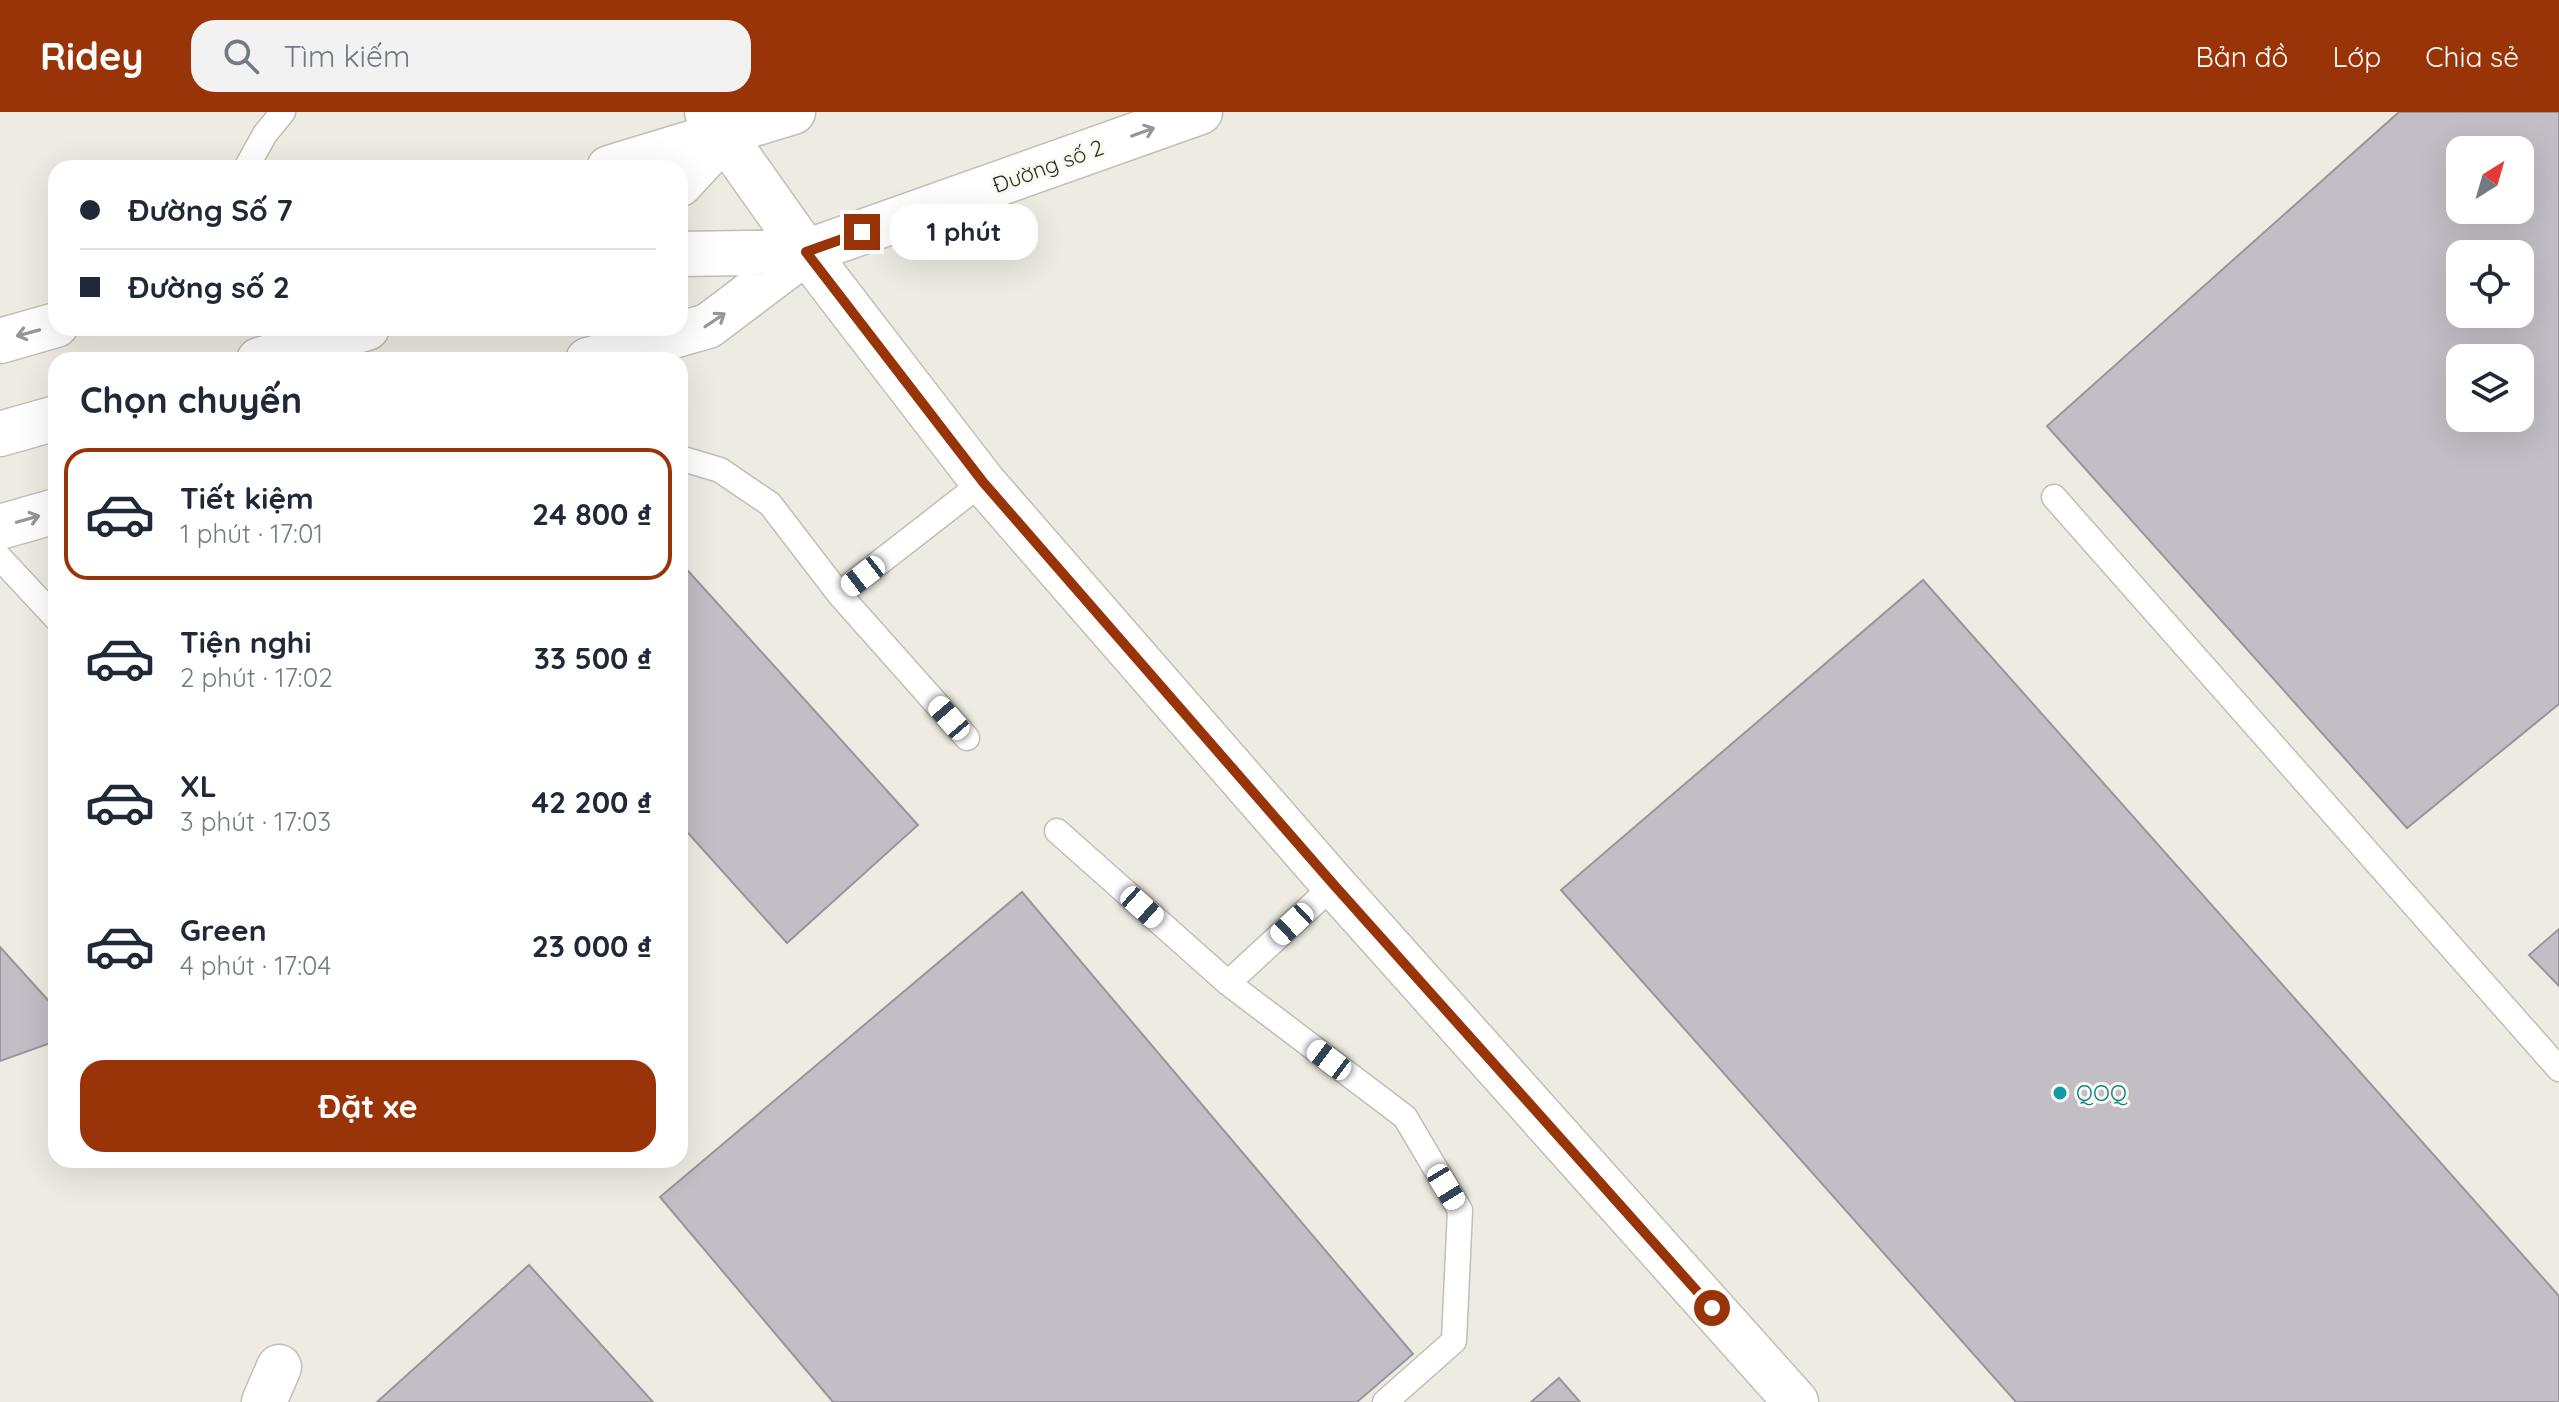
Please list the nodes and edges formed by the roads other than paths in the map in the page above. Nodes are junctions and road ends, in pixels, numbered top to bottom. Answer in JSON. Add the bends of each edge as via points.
{"nodes":[{"id":1,"x":283,"y":112,"type":"edge"},
{"id":2,"x":793,"y":112,"type":"edge"},
{"id":3,"x":1200,"y":112,"type":"edge"},
{"id":4,"x":716,"y":123,"type":"edge"},
{"id":5,"x":250,"y":160,"type":"edge"},
{"id":6,"x":628,"y":160,"type":"edge"},
{"id":7,"x":688,"y":170,"type":"edge"},
{"id":8,"x":806,"y":252,"type":"junction"},
{"id":9,"x":688,"y":254,"type":"edge"},
{"id":10,"x":48,"y":327,"type":"edge"},
{"id":11,"x":688,"y":332,"type":"edge"},
{"id":12,"x":340,"y":336,"type":"edge"},
{"id":13,"x":673,"y":336,"type":"edge"},
{"id":14,"x":0,"y":341,"type":"edge"},
{"id":15,"x":286,"y":352,"type":"edge"},
{"id":16,"x":616,"y":352,"type":"edge"},
{"id":17,"x":48,"y":420,"type":"edge"},
{"id":18,"x":0,"y":434,"type":"edge"},
{"id":19,"x":688,"y":460,"type":"edge"},
{"id":20,"x":983,"y":482,"type":"junction"},
{"id":21,"x":2054,"y":497,"type":"dead end"},
{"id":22,"x":48,"y":513,"type":"edge"},
{"id":23,"x":0,"y":527,"type":"edge"},
{"id":24,"x":0,"y":558,"type":"edge"},
{"id":25,"x":839,"y":594,"type":"junction"},
{"id":26,"x":48,"y":609,"type":"edge"},
{"id":27,"x":967,"y":738,"type":"dead end"},
{"id":28,"x":1057,"y":831,"type":"dead end"},
{"id":29,"x":1334,"y":885,"type":"junction"},
{"id":30,"x":1228,"y":983,"type":"junction"},
{"id":31,"x":2559,"y":1069,"type":"edge"},
{"id":32,"x":1385,"y":1402,"type":"edge"},
{"id":33,"x":1796,"y":1402,"type":"edge"}],
"edges":[{"from":1,"to":5,"type":"lane"},
{"from":2,"to":4,"type":"street"},
{"from":8,"to":3,"type":"street","name":"Đường số 2","one_way":true},
{"from":4,"to":6,"type":"street"},
{"from":4,"to":7,"type":"street"},
{"from":4,"to":8,"type":"street"},
{"from":8,"to":9,"type":"street","name":"Đường số 2"},
{"from":11,"to":8,"type":"street","name":"Đường số 2","one_way":true,"via":[[708,326]]},
{"from":8,"to":20,"type":"street"},
{"from":10,"to":14,"type":"street","one_way":true},
{"from":12,"to":15,"type":"street"},
{"from":16,"to":13,"type":"street","name":"Đường số 2","one_way":true},
{"from":17,"to":18,"type":"street"},
{"from":19,"to":25,"type":"lane","via":[[720,470],[770,504]]},
{"from":20,"to":25,"type":"lane"},
{"from":20,"to":29,"type":"street"},
{"from":21,"to":31,"type":"lane"},
{"from":23,"to":22,"type":"street","one_way":true},
{"from":24,"to":26,"type":"lane"},
{"from":25,"to":27,"type":"lane"},
{"from":28,"to":30,"type":"lane"},
{"from":29,"to":30,"type":"lane"},
{"from":29,"to":33,"type":"street"},
{"from":30,"to":32,"type":"lane","via":[[1405,1117],[1460,1210],[1454,1341]]}]}
